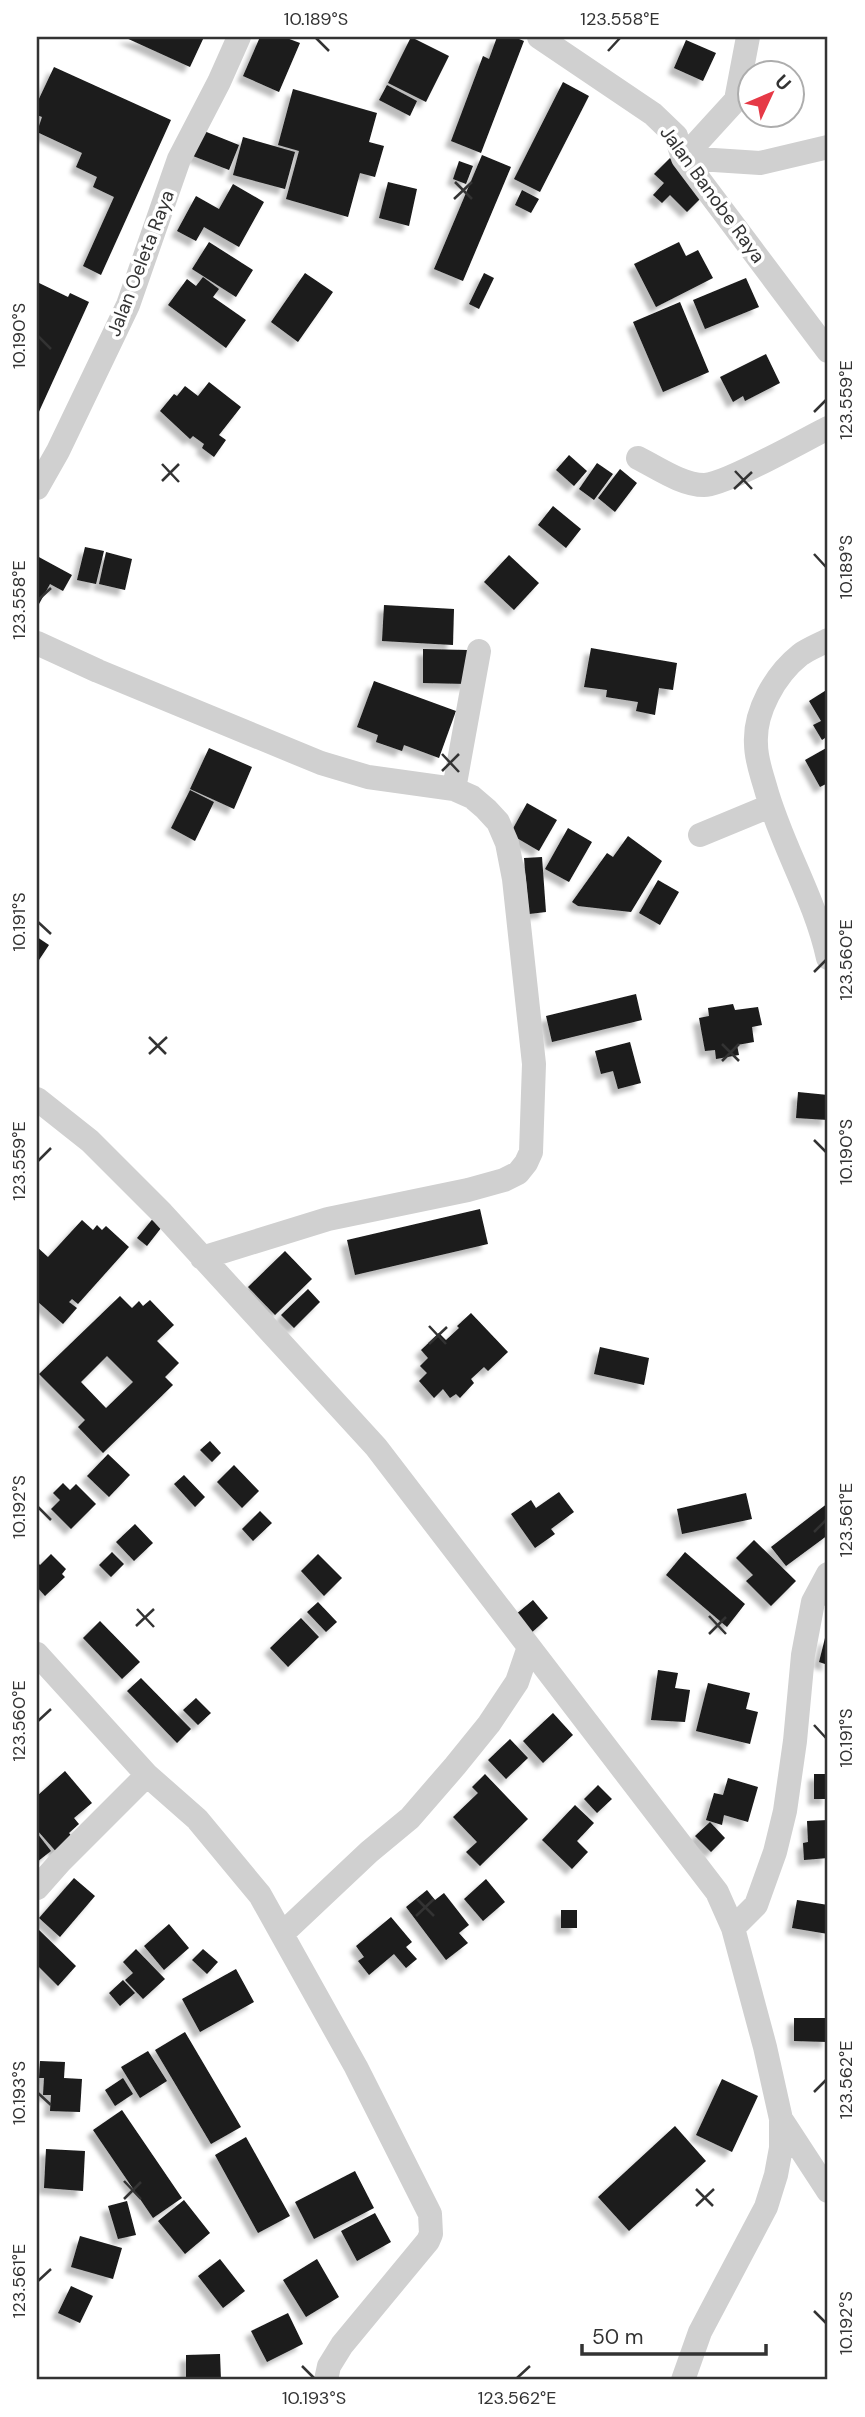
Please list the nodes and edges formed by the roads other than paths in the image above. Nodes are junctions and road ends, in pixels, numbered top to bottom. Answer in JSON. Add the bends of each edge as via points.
{"nodes":[{"id":1,"x":239,"y":37,"type":"edge"},
{"id":2,"x":539,"y":37,"type":"edge"},
{"id":3,"x":748,"y":37,"type":"edge"},
{"id":4,"x":828,"y":147,"type":"edge"},
{"id":5,"x":683,"y":158,"type":"junction"},
{"id":6,"x":828,"y":351,"type":"edge"},
{"id":7,"x":828,"y":428,"type":"edge"},
{"id":8,"x":638,"y":458,"type":"dead end"},
{"id":9,"x":37,"y":488,"type":"edge"},
{"id":10,"x":828,"y":640,"type":"edge"},
{"id":11,"x":37,"y":643,"type":"edge"},
{"id":12,"x":479,"y":652,"type":"dead end"},
{"id":13,"x":454,"y":789,"type":"junction"},
{"id":14,"x":770,"y":806,"type":"junction"},
{"id":15,"x":700,"y":835,"type":"dead end"},
{"id":16,"x":828,"y":958,"type":"edge"},
{"id":17,"x":37,"y":1099,"type":"edge"},
{"id":18,"x":202,"y":1258,"type":"junction"},
{"id":19,"x":828,"y":1574,"type":"edge"},
{"id":20,"x":529,"y":1647,"type":"junction"},
{"id":21,"x":37,"y":1654,"type":"edge"},
{"id":22,"x":147,"y":1775,"type":"junction"},
{"id":23,"x":37,"y":1888,"type":"edge"},
{"id":24,"x":733,"y":1928,"type":"junction"},
{"id":25,"x":283,"y":1933,"type":"junction"},
{"id":26,"x":781,"y":2119,"type":"junction"},
{"id":27,"x":828,"y":2191,"type":"edge"},
{"id":28,"x":326,"y":2380,"type":"edge"},
{"id":29,"x":683,"y":2380,"type":"edge"}],
"edges":[{"from":1,"to":9,"type":"street","name":"Jalan Oeleta Raya","via":[[179,159],[128,305]]},
{"from":2,"to":5,"type":"street","name":"Jalan Banobe Raya","via":[[653,114],[676,136]]},
{"from":3,"to":5,"type":"street","via":[[736,100]]},
{"from":4,"to":5,"type":"street","via":[[760,163]]},
{"from":5,"to":6,"type":"street","name":"Jalan Banobe Raya"},
{"from":7,"to":8,"type":"street","via":[[704,485],[681,480]]},
{"from":10,"to":14,"type":"street","via":[[800,654],[780,676],[758,719],[755,742]]},
{"from":11,"to":13,"type":"street","via":[[333,767],[368,777]]},
{"from":12,"to":13,"type":"street"},
{"from":13,"to":18,"type":"street","via":[[472,797],[498,822],[514,879],[534,1064],[531,1152],[526,1163],[517,1173],[492,1183],[328,1219]]},
{"from":14,"to":15,"type":"street"},
{"from":14,"to":16,"type":"street","via":[[812,905]]},
{"from":17,"to":18,"type":"street","via":[[90,1141]]},
{"from":18,"to":20,"type":"street","via":[[376,1447]]},
{"from":19,"to":24,"type":"street","via":[[813,1602],[785,1811],[775,1852],[756,1905]]},
{"from":20,"to":24,"type":"street","via":[[718,1892]]},
{"from":20,"to":25,"type":"street","via":[[517,1682],[455,1766],[410,1818]]},
{"from":21,"to":22,"type":"street"},
{"from":22,"to":23,"type":"street"},
{"from":22,"to":25,"type":"street","via":[[228,1854]]},
{"from":24,"to":26,"type":"street"},
{"from":25,"to":28,"type":"street","via":[[432,2224],[428,2241],[333,2357]]},
{"from":26,"to":27,"type":"street"},
{"from":26,"to":29,"type":"street","via":[[781,2148],[766,2207],[700,2332]]}]}
